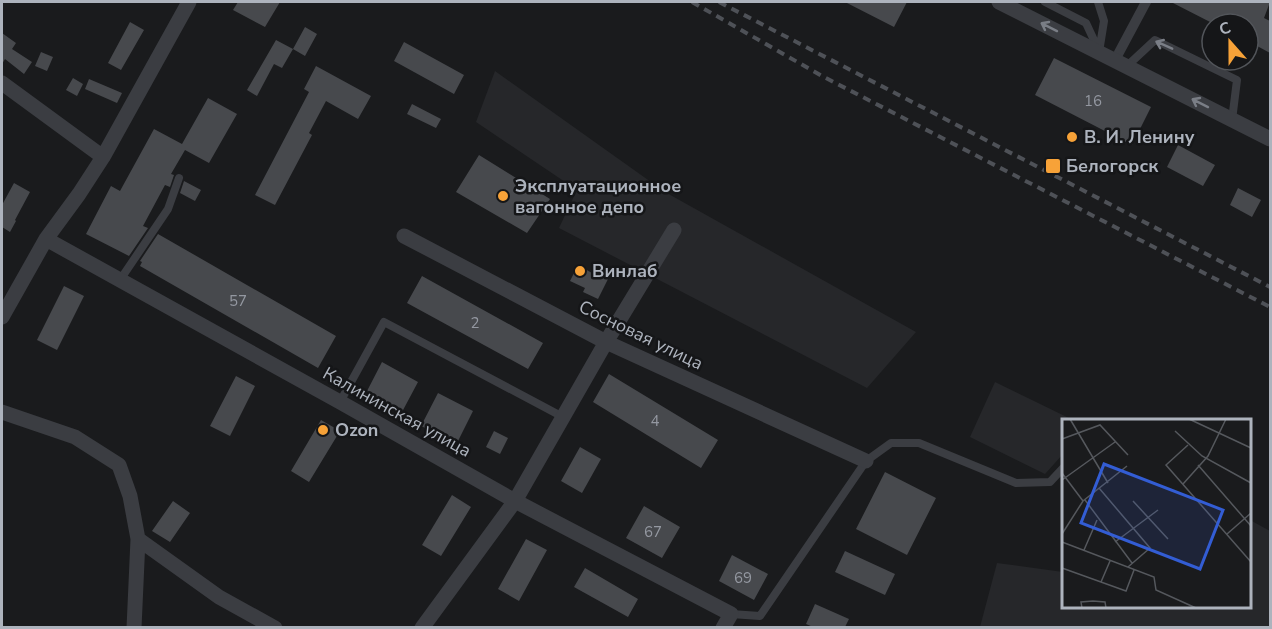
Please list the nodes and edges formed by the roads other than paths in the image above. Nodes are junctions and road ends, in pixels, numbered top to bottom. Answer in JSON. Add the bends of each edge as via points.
{"nodes":[{"id":1,"x":189,"y":2,"type":"edge"},
{"id":2,"x":999,"y":2,"type":"edge"},
{"id":3,"x":1045,"y":2,"type":"edge"},
{"id":4,"x":1098,"y":2,"type":"edge"},
{"id":5,"x":1146,"y":2,"type":"edge"},
{"id":6,"x":1099,"y":52,"type":"junction"},
{"id":7,"x":1121,"y":63,"type":"junction"},
{"id":8,"x":2,"y":83,"type":"edge"},
{"id":9,"x":1232,"y":120,"type":"junction"},
{"id":10,"x":1270,"y":139,"type":"edge"},
{"id":11,"x":103,"y":157,"type":"junction"},
{"id":12,"x":178,"y":178,"type":"dead end"},
{"id":13,"x":674,"y":230,"type":"dead end"},
{"id":14,"x":404,"y":236,"type":"dead end"},
{"id":15,"x":46,"y":239,"type":"junction"},
{"id":16,"x":120,"y":280,"type":"junction"},
{"id":17,"x":2,"y":317,"type":"edge"},
{"id":18,"x":606,"y":342,"type":"junction"},
{"id":19,"x":340,"y":402,"type":"junction"},
{"id":20,"x":2,"y":412,"type":"edge"},
{"id":21,"x":563,"y":417,"type":"junction"},
{"id":22,"x":866,"y":461,"type":"junction"},
{"id":23,"x":1062,"y":469,"type":"edge"},
{"id":24,"x":515,"y":501,"type":"junction"},
{"id":25,"x":138,"y":539,"type":"junction"},
{"id":26,"x":727,"y":621,"type":"edge"},
{"id":27,"x":134,"y":627,"type":"edge"},
{"id":28,"x":276,"y":627,"type":"edge"},
{"id":29,"x":422,"y":627,"type":"edge"}],
"edges":[{"from":1,"to":11,"type":"street"},
{"from":6,"to":2,"type":"street","one_way":true},
{"from":3,"to":6,"type":"lane","via":[[1086,23]]},
{"from":4,"to":6,"type":"lane","via":[[1104,21]]},
{"from":5,"to":7,"type":"street"},
{"from":6,"to":7,"type":"street"},
{"from":9,"to":7,"type":"street","one_way":true},
{"from":9,"to":7,"type":"lane","one_way":true,"via":[[1237,81],[1155,40]]},
{"from":8,"to":11,"type":"street"},
{"from":9,"to":10,"type":"street"},
{"from":11,"to":15,"type":"street"},
{"from":12,"to":16,"type":"lane","via":[[168,209]]},
{"from":13,"to":18,"type":"street"},
{"from":14,"to":18,"type":"street","name":"Сосновая улица"},
{"from":15,"to":16,"type":"street","name":"Калининская улица"},
{"from":15,"to":17,"type":"street"},
{"from":16,"to":19,"type":"street","name":"Калининская улица"},
{"from":18,"to":21,"type":"street"},
{"from":18,"to":22,"type":"street","name":"Сосновая улица"},
{"from":19,"to":21,"type":"lane","via":[[384,322]]},
{"from":19,"to":24,"type":"street","name":"Калининская улица"},
{"from":20,"to":25,"type":"street","via":[[75,437],[119,465]]},
{"from":21,"to":24,"type":"street"},
{"from":22,"to":23,"type":"lane","via":[[891,443],[919,442],[1016,483],[1050,482]]},
{"from":22,"to":26,"type":"lane","via":[[760,616]]},
{"from":24,"to":26,"type":"street","name":"Калининская улица"},
{"from":24,"to":29,"type":"street"},
{"from":25,"to":27,"type":"street"},
{"from":25,"to":28,"type":"street","via":[[219,597]]}]}
